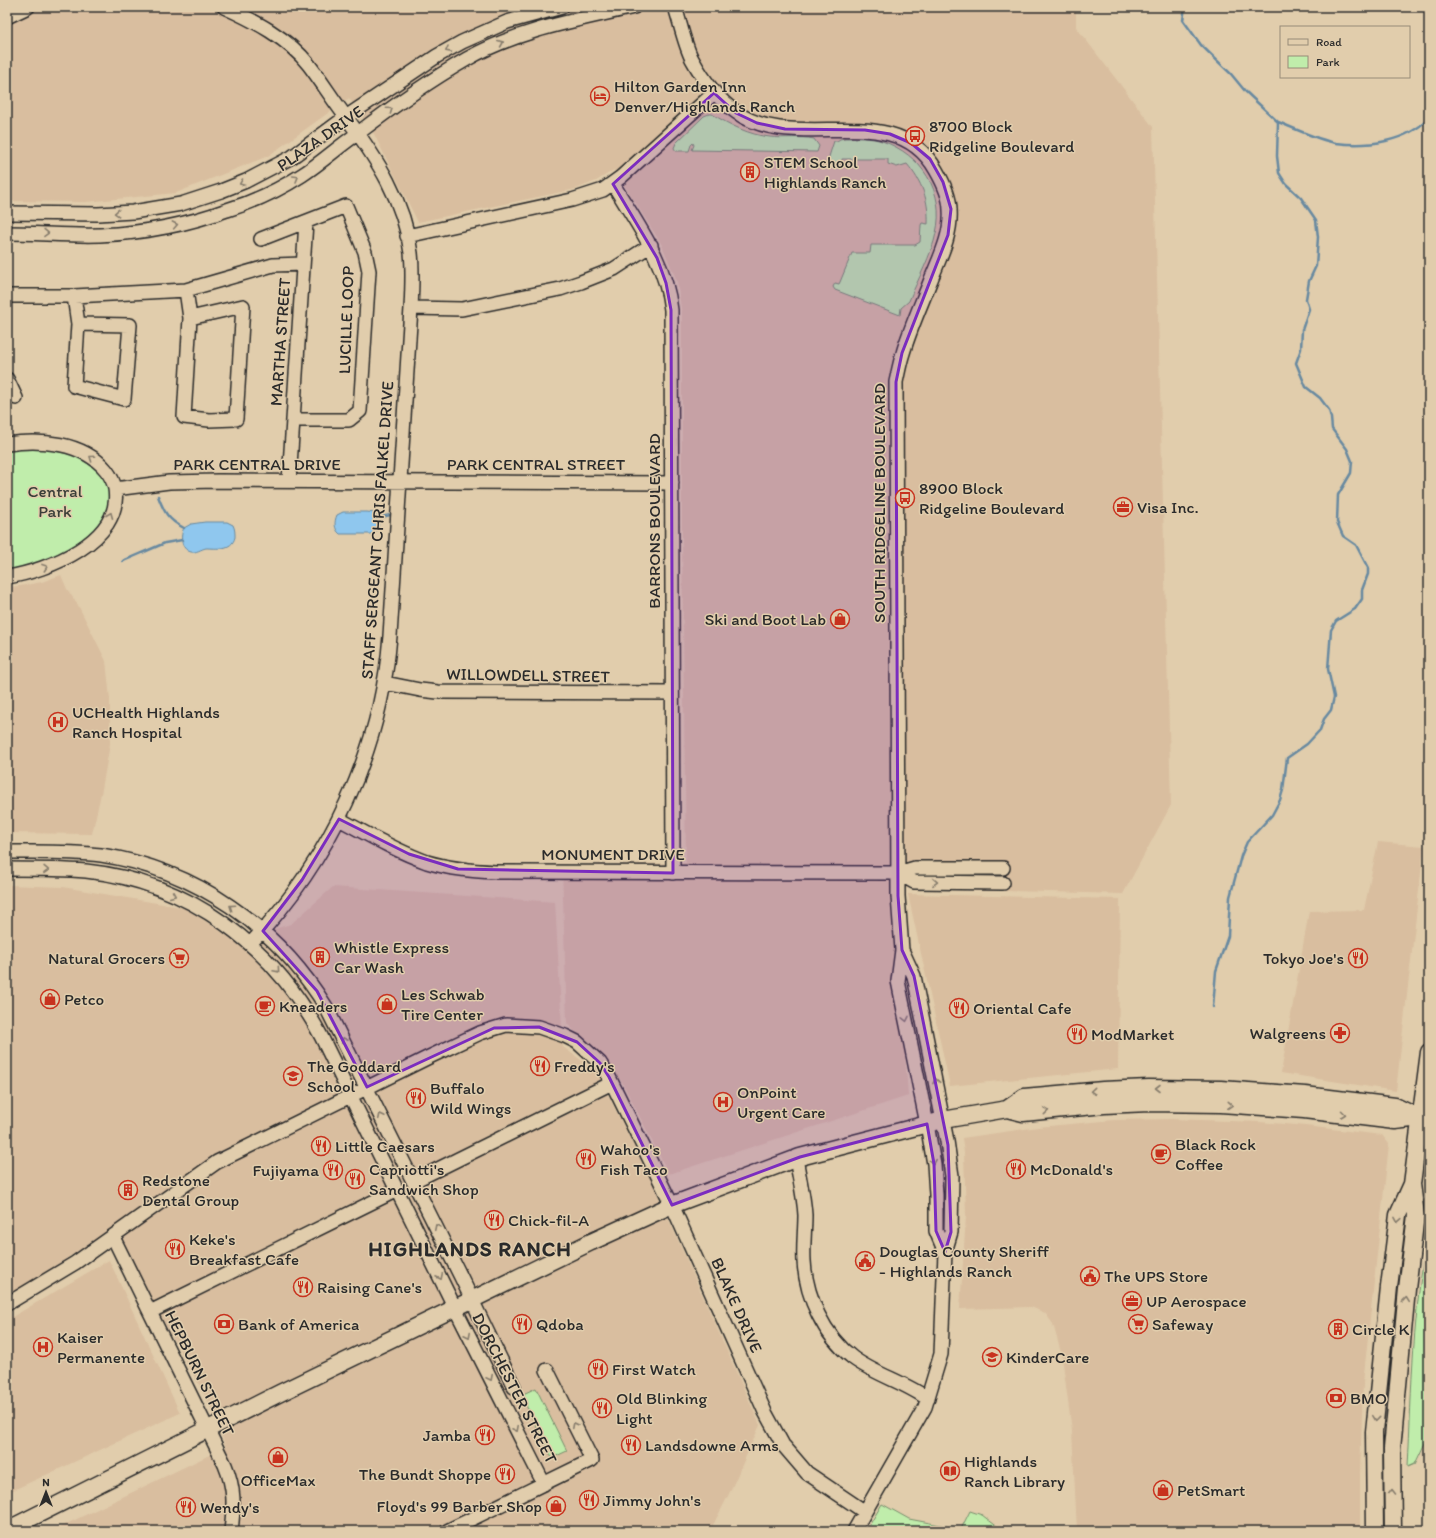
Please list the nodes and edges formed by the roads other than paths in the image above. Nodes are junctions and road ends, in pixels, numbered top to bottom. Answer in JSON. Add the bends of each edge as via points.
{"nodes":[{"id":1,"x":28,"y":7,"type":"edge"},
{"id":2,"x":224,"y":7,"type":"edge"},
{"id":3,"x":562,"y":7,"type":"edge"},
{"id":4,"x":634,"y":7,"type":"edge"},
{"id":5,"x":675,"y":7,"type":"edge"},
{"id":6,"x":7,"y":17,"type":"edge"},
{"id":7,"x":714,"y":93,"type":"junction"},
{"id":8,"x":346,"y":117,"type":"junction"},
{"id":9,"x":358,"y":133,"type":"junction"},
{"id":10,"x":613,"y":184,"type":"junction"},
{"id":11,"x":7,"y":213,"type":"edge"},
{"id":12,"x":306,"y":222,"type":"junction"},
{"id":13,"x":7,"y":233,"type":"edge"},
{"id":14,"x":407,"y":236,"type":"junction"},
{"id":15,"x":261,"y":239,"type":"dead end"},
{"id":16,"x":651,"y":245,"type":"junction"},
{"id":17,"x":303,"y":264,"type":"junction"},
{"id":18,"x":186,"y":290,"type":"junction"},
{"id":19,"x":7,"y":296,"type":"edge"},
{"id":20,"x":74,"y":296,"type":"junction"},
{"id":21,"x":411,"y":308,"type":"junction"},
{"id":22,"x":190,"y":318,"type":"junction"},
{"id":23,"x":78,"y":324,"type":"junction"},
{"id":24,"x":7,"y":379,"type":"edge"},
{"id":25,"x":16,"y":398,"type":"dead end"},
{"id":26,"x":293,"y":420,"type":"junction"},
{"id":27,"x":7,"y":444,"type":"edge"},
{"id":28,"x":289,"y":481,"type":"junction"},
{"id":29,"x":399,"y":481,"type":"junction"},
{"id":30,"x":672,"y":483,"type":"junction"},
{"id":31,"x":115,"y":488,"type":"junction"},
{"id":32,"x":7,"y":577,"type":"edge"},
{"id":33,"x":385,"y":683,"type":"junction"},
{"id":34,"x":672,"y":693,"type":"junction"},
{"id":35,"x":339,"y":819,"type":"junction"},
{"id":36,"x":7,"y":852,"type":"edge"},
{"id":37,"x":1003,"y":868,"type":"dead end"},
{"id":38,"x":7,"y":869,"type":"edge"},
{"id":39,"x":673,"y":873,"type":"junction"},
{"id":40,"x":898,"y":873,"type":"junction"},
{"id":41,"x":1003,"y":883,"type":"dead end"},
{"id":42,"x":263,"y":931,"type":"junction"},
{"id":43,"x":250,"y":944,"type":"junction"},
{"id":44,"x":902,"y":950,"type":"junction"},
{"id":45,"x":1429,"y":1052,"type":"edge"},
{"id":46,"x":612,"y":1083,"type":"junction"},
{"id":47,"x":367,"y":1087,"type":"junction"},
{"id":48,"x":351,"y":1096,"type":"junction"},
{"id":49,"x":1425,"y":1119,"type":"edge"},
{"id":50,"x":943,"y":1120,"type":"junction"},
{"id":51,"x":927,"y":1124,"type":"junction"},
{"id":52,"x":796,"y":1158,"type":"junction"},
{"id":53,"x":414,"y":1181,"type":"junction"},
{"id":54,"x":1412,"y":1184,"type":"junction"},
{"id":55,"x":397,"y":1190,"type":"junction"},
{"id":56,"x":672,"y":1205,"type":"junction"},
{"id":57,"x":113,"y":1236,"type":"junction"},
{"id":58,"x":945,"y":1252,"type":"junction"},
{"id":59,"x":472,"y":1300,"type":"junction"},
{"id":60,"x":7,"y":1304,"type":"edge"},
{"id":61,"x":455,"y":1308,"type":"junction"},
{"id":62,"x":150,"y":1312,"type":"junction"},
{"id":63,"x":547,"y":1370,"type":"dead end"},
{"id":64,"x":514,"y":1387,"type":"dead end"},
{"id":65,"x":928,"y":1399,"type":"junction"},
{"id":66,"x":208,"y":1429,"type":"junction"},
{"id":67,"x":544,"y":1484,"type":"junction"},
{"id":68,"x":865,"y":1512,"type":"junction"},
{"id":69,"x":7,"y":1530,"type":"edge"},
{"id":70,"x":231,"y":1531,"type":"edge"},
{"id":71,"x":447,"y":1531,"type":"edge"},
{"id":72,"x":854,"y":1531,"type":"edge"},
{"id":73,"x":1375,"y":1531,"type":"edge"},
{"id":74,"x":1393,"y":1531,"type":"edge"}],
"edges":[{"from":1,"to":6,"type":"street"},
{"from":2,"to":8,"type":"street","name":"STAFF SERGEANT CHRIS FALKEL DRIVE","via":[[255,21],[282,39],[308,64]]},
{"from":3,"to":8,"type":"street","name":"PLAZA DRIVE","one_way":true,"via":[[507,22],[462,42]]},
{"from":9,"to":4,"type":"street","name":"PLAZA DRIVE","one_way":true,"via":[[446,72],[481,52],[540,30]]},
{"from":5,"to":7,"type":"street","name":"SOUTH RIDGELINE BOULEVARD","via":[[691,58]]},
{"from":7,"to":10,"type":"street"},
{"from":7,"to":40,"type":"street","name":"SOUTH RIDGELINE BOULEVARD","via":[[736,113],[757,123],[786,129],[865,130],[890,134],[911,143],[930,159],[943,182],[950,209],[948,235],[902,353],[896,382]]},
{"from":8,"to":9,"type":"street","name":"STAFF SERGEANT CHRIS FALKEL DRIVE"},
{"from":8,"to":11,"type":"street","name":"PLAZA DRIVE","one_way":true,"via":[[292,157],[269,170],[246,182],[181,204],[98,214]]},
{"from":13,"to":9,"type":"street","name":"PLAZA DRIVE","one_way":true,"via":[[98,235],[186,223],[254,200],[303,175]]},
{"from":9,"to":14,"type":"street","name":"STAFF SERGEANT CHRIS FALKEL DRIVE","via":[[386,176],[398,203]]},
{"from":10,"to":14,"type":"street","via":[[594,194],[572,200]]},
{"from":10,"to":16,"type":"street","name":"BARRONS BOULEVARD"},
{"from":12,"to":15,"type":"street","name":"LUCILLE LOOP"},
{"from":12,"to":17,"type":"street"},
{"from":12,"to":26,"type":"street","name":"LUCILLE LOOP","via":[[346,206],[365,252],[369,271],[360,411],[349,420]]},
{"from":14,"to":21,"type":"street","name":"STAFF SERGEANT CHRIS FALKEL DRIVE","via":[[412,266]]},
{"from":16,"to":21,"type":"street","via":[[614,269],[560,289],[466,308]]},
{"from":16,"to":30,"type":"street","name":"BARRONS BOULEVARD","via":[[663,273],[670,305]]},
{"from":17,"to":18,"type":"street","name":"MARTHA STREET","via":[[273,265]]},
{"from":17,"to":26,"type":"street","name":"MARTHA STREET"},
{"from":18,"to":20,"type":"street","name":"MARTHA STREET"},
{"from":18,"to":22,"type":"street"},
{"from":19,"to":20,"type":"street","name":"MARTHA STREET"},
{"from":20,"to":23,"type":"street"},
{"from":21,"to":29,"type":"street","name":"STAFF SERGEANT CHRIS FALKEL DRIVE"},
{"from":22,"to":22,"type":"street","via":[[184,417],[209,420],[236,419],[243,306]]},
{"from":23,"to":23,"type":"street","via":[[74,386],[124,399],[130,324]]},
{"from":24,"to":25,"type":"street"},
{"from":26,"to":28,"type":"street","name":"MARTHA STREET"},
{"from":31,"to":27,"type":"street","one_way":true,"via":[[102,466],[74,448],[37,442]]},
{"from":28,"to":29,"type":"street","name":"PARK CENTRAL DRIVE"},
{"from":28,"to":31,"type":"street","name":"PARK CENTRAL DRIVE","via":[[188,481]]},
{"from":29,"to":30,"type":"street","name":"PARK CENTRAL STREET"},
{"from":29,"to":33,"type":"street","name":"STAFF SERGEANT CHRIS FALKEL DRIVE"},
{"from":30,"to":34,"type":"street","name":"BARRONS BOULEVARD"},
{"from":32,"to":31,"type":"street","one_way":true,"via":[[53,564],[93,540],[111,514]]},
{"from":33,"to":34,"type":"street","name":"WILLOWDELL STREET","via":[[438,692]]},
{"from":33,"to":35,"type":"street","name":"STAFF SERGEANT CHRIS FALKEL DRIVE","via":[[365,755]]},
{"from":34,"to":39,"type":"street","name":"BARRONS BOULEVARD"},
{"from":35,"to":39,"type":"street","name":"MONUMENT DRIVE","via":[[409,854],[458,869],[496,872]]},
{"from":35,"to":42,"type":"street","name":"STAFF SERGEANT CHRIS FALKEL DRIVE","via":[[306,874]]},
{"from":42,"to":36,"type":"street","name":"DORCHESTER STREET","one_way":true,"via":[[209,893],[149,866],[89,854]]},
{"from":37,"to":40,"type":"street","name":"MONUMENT DRIVE","via":[[915,868]]},
{"from":38,"to":43,"type":"street","name":"DORCHESTER STREET","one_way":true,"via":[[86,871],[138,882],[194,905],[221,921]]},
{"from":39,"to":40,"type":"street","name":"MONUMENT DRIVE"},
{"from":40,"to":41,"type":"street","name":"MONUMENT DRIVE","one_way":true,"via":[[914,882]]},
{"from":40,"to":44,"type":"street","name":"SOUTH RIDGELINE BOULEVARD"},
{"from":42,"to":43,"type":"street","name":"STAFF SERGEANT CHRIS FALKEL DRIVE"},
{"from":47,"to":42,"type":"street","name":"DORCHESTER STREET","one_way":true,"via":[[317,992],[296,965]]},
{"from":43,"to":48,"type":"street","name":"DORCHESTER STREET","one_way":true,"via":[[279,973],[302,1003]]},
{"from":50,"to":44,"type":"street","name":"SOUTH RIDGELINE BOULEVARD","one_way":true,"via":[[914,976]]},
{"from":44,"to":51,"type":"street","name":"SOUTH RIDGELINE BOULEVARD","one_way":true,"via":[[898,981]]},
{"from":45,"to":49,"type":"main road"},
{"from":46,"to":47,"type":"street","name":"BLAKE DRIVE","via":[[600,1063],[577,1042],[539,1027],[519,1025],[494,1028],[480,1033]]},
{"from":46,"to":53,"type":"street"},
{"from":46,"to":56,"type":"street","name":"BLAKE DRIVE"},
{"from":47,"to":48,"type":"street","name":"BLAKE DRIVE"},
{"from":53,"to":47,"type":"street","name":"DORCHESTER STREET","one_way":true},
{"from":48,"to":55,"type":"street","name":"DORCHESTER STREET"},
{"from":48,"to":57,"type":"street","name":"BLAKE DRIVE","via":[[217,1162]]},
{"from":49,"to":50,"type":"main road","via":[[1395,1121],[1304,1110],[1221,1104],[1149,1103],[1023,1113],[1007,1109]]},
{"from":49,"to":54,"type":"main road"},
{"from":50,"to":51,"type":"main road"},
{"from":50,"to":58,"type":"street","name":"SOUTH RIDGELINE BOULEVARD","via":[[952,1176],[951,1232]]},
{"from":51,"to":52,"type":"main road"},
{"from":51,"to":58,"type":"street","name":"SOUTH RIDGELINE BOULEVARD","one_way":true,"via":[[936,1195],[936,1232]]},
{"from":52,"to":56,"type":"main road"},
{"from":52,"to":65,"type":"street","via":[[804,1213],[805,1272],[811,1295],[824,1324],[845,1351],[859,1362]]},
{"from":59,"to":53,"type":"street","name":"DORCHESTER STREET","one_way":true},
{"from":54,"to":73,"type":"main road","one_way":true,"via":[[1398,1215],[1389,1287],[1374,1432]]},
{"from":74,"to":54,"type":"main road","one_way":true,"via":[[1392,1449],[1416,1215]]},
{"from":55,"to":61,"type":"street","name":"DORCHESTER STREET","one_way":true},
{"from":55,"to":62,"type":"street"},
{"from":56,"to":59,"type":"main road"},
{"from":56,"to":68,"type":"street","name":"BLAKE DRIVE","via":[[782,1445],[806,1473]]},
{"from":57,"to":60,"type":"street","name":"BLAKE DRIVE","via":[[75,1263]]},
{"from":57,"to":62,"type":"street","name":"HEPBURN STREET"},
{"from":58,"to":65,"type":"street","via":[[941,1354]]},
{"from":59,"to":61,"type":"main road"},
{"from":59,"to":64,"type":"street","name":"DORCHESTER STREET"},
{"from":61,"to":66,"type":"main road"},
{"from":61,"to":67,"type":"street","name":"DORCHESTER STREET","one_way":true},
{"from":62,"to":66,"type":"street","name":"HEPBURN STREET"},
{"from":67,"to":63,"type":"street","one_way":true,"via":[[592,1460]]},
{"from":65,"to":68,"type":"street"},
{"from":66,"to":69,"type":"main road"},
{"from":66,"to":70,"type":"street","name":"HEPBURN STREET","via":[[225,1464],[232,1486],[234,1503]]},
{"from":67,"to":71,"type":"street"},
{"from":68,"to":72,"type":"street"}]}
